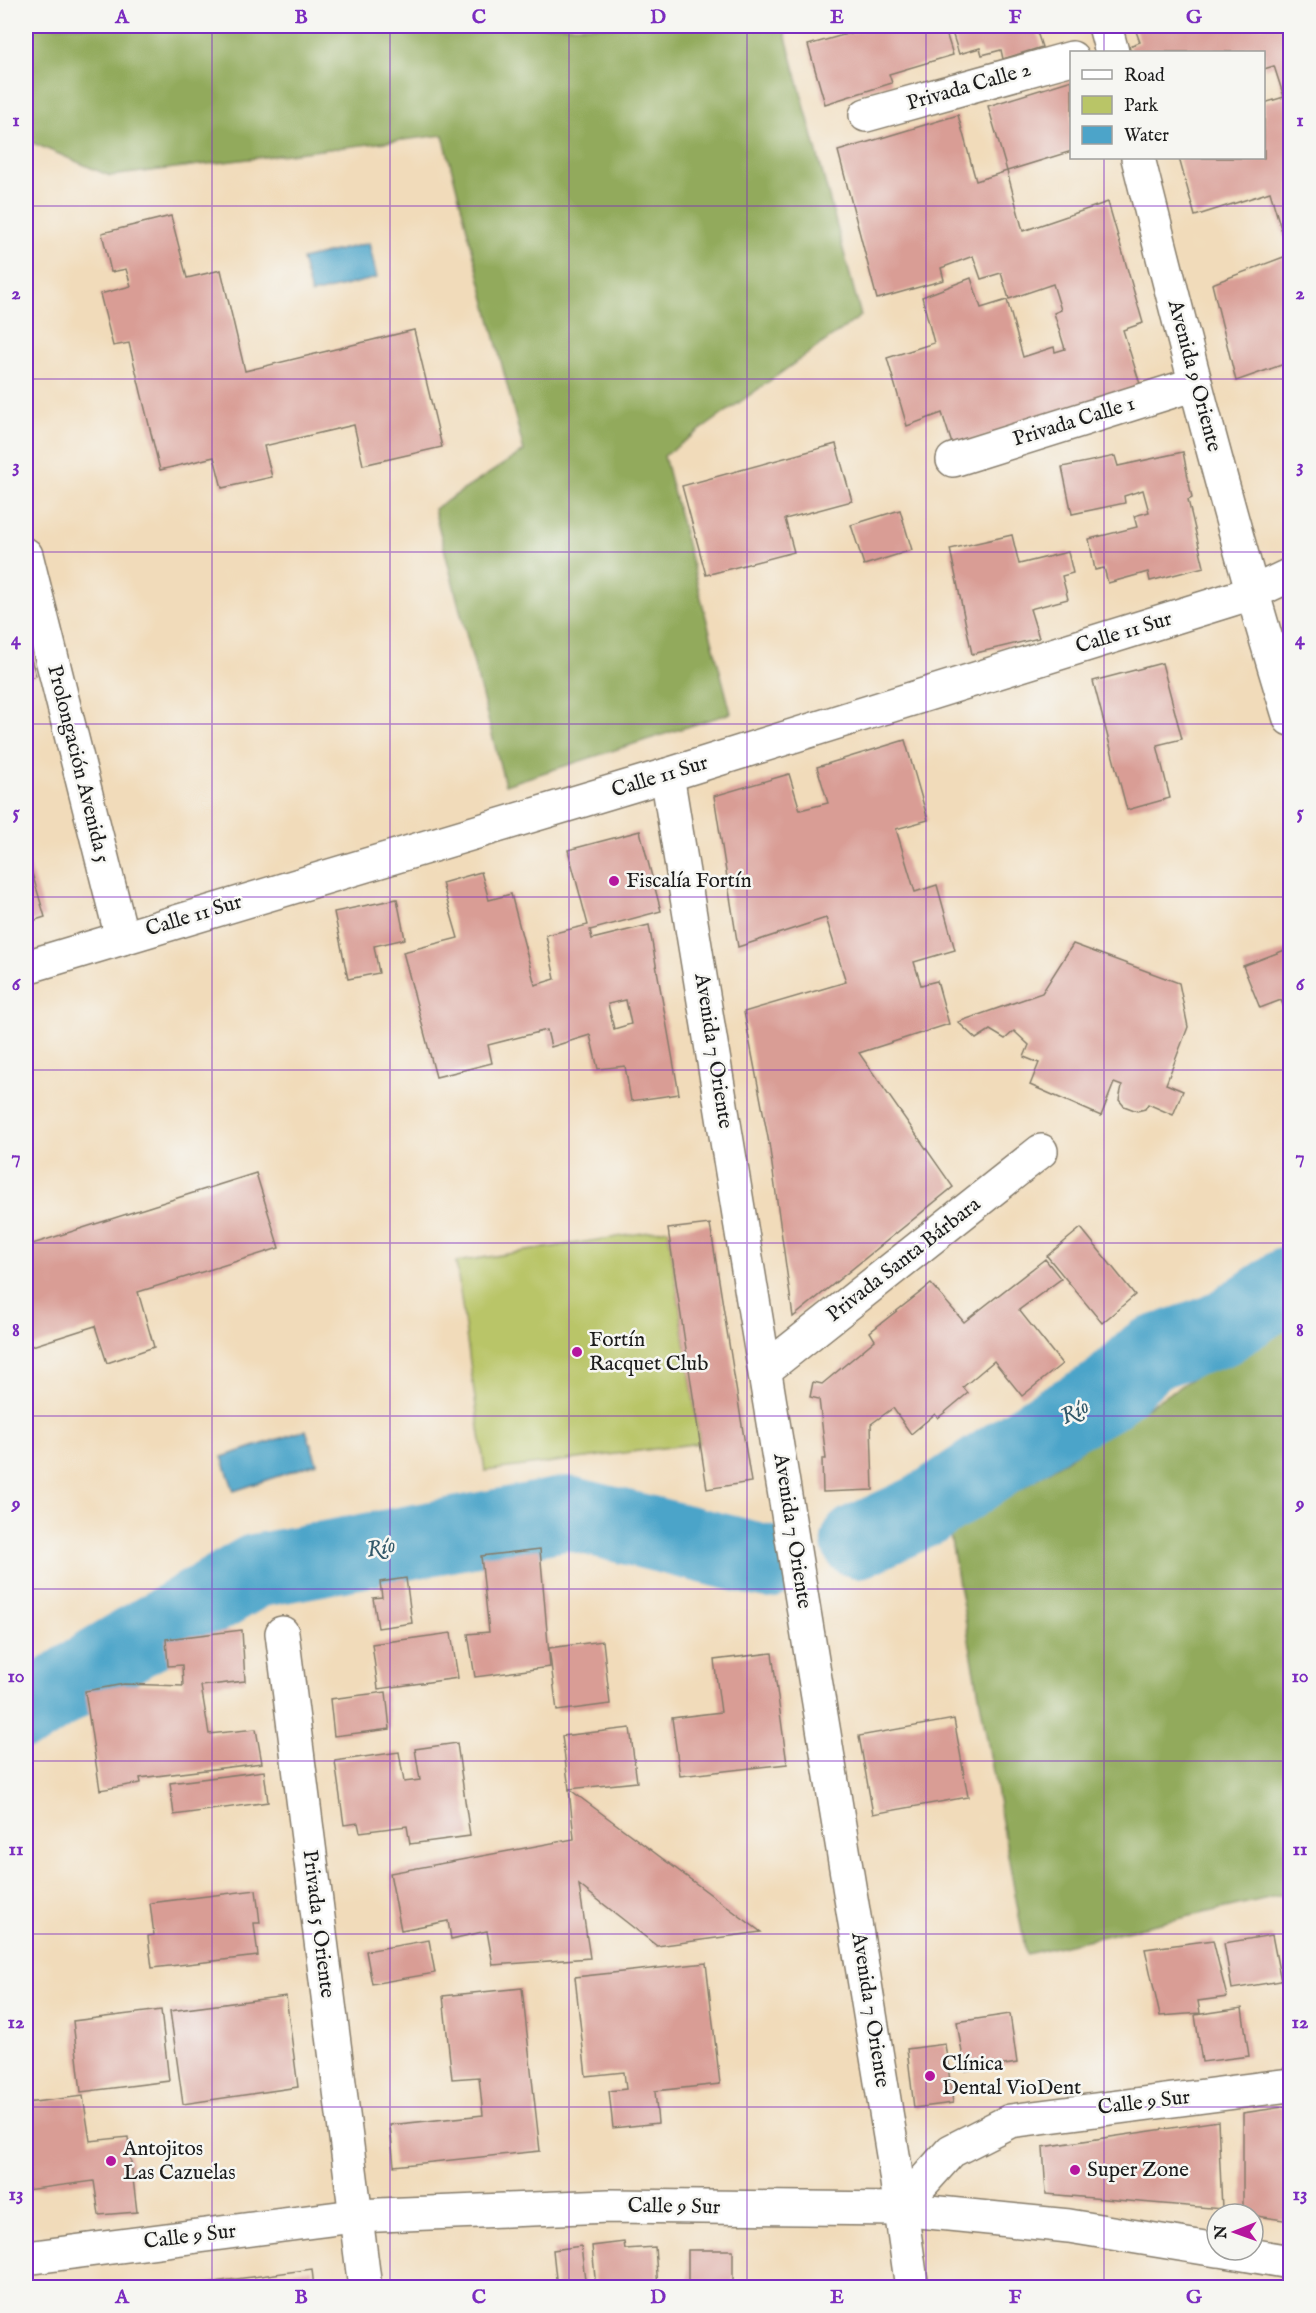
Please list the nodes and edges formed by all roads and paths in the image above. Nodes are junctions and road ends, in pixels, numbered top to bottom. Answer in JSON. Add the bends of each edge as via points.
{"nodes":[{"id":1,"x":1070,"y":58,"type":"edge"},
{"id":2,"x":866,"y":116,"type":"dead end"},
{"id":3,"x":1138,"y":159,"type":"edge"},
{"id":4,"x":1195,"y":384,"type":"junction"},
{"id":5,"x":954,"y":460,"type":"dead end"},
{"id":6,"x":26,"y":555,"type":"edge"},
{"id":7,"x":1290,"y":575,"type":"edge"},
{"id":8,"x":1252,"y":593,"type":"junction"},
{"id":9,"x":1290,"y":719,"type":"edge"},
{"id":10,"x":667,"y":775,"type":"junction"},
{"id":11,"x":122,"y":938,"type":"junction"},
{"id":12,"x":26,"y":967,"type":"edge"},
{"id":13,"x":1041,"y":1151,"type":"dead end"},
{"id":14,"x":766,"y":1369,"type":"junction"},
{"id":15,"x":282,"y":1634,"type":"dead end"},
{"id":16,"x":1290,"y":2085,"type":"edge"},
{"id":17,"x":899,"y":2209,"type":"junction"},
{"id":18,"x":354,"y":2216,"type":"junction"},
{"id":19,"x":1205,"y":2248,"type":"edge"},
{"id":20,"x":26,"y":2258,"type":"edge"},
{"id":21,"x":1265,"y":2258,"type":"edge"},
{"id":22,"x":1290,"y":2262,"type":"edge"},
{"id":23,"x":364,"y":2288,"type":"edge"},
{"id":24,"x":912,"y":2288,"type":"edge"}],
"edges":[{"from":1,"to":2,"type":"street","name":"Privada Calle 2"},
{"from":3,"to":4,"type":"street","name":"Avenida 9 Oriente"},
{"from":4,"to":5,"type":"street","name":"Privada Calle 1"},
{"from":4,"to":8,"type":"street","name":"Avenida 9 Oriente"},
{"from":6,"to":11,"type":"street","name":"Prolongación Avenida 5"},
{"from":7,"to":8,"type":"street","name":"Calle 11 Sur"},
{"from":8,"to":9,"type":"street","name":"Avenida 9 Oriente"},
{"from":8,"to":10,"type":"street","name":"Calle 11 Sur"},
{"from":10,"to":11,"type":"street","name":"Calle 11 Sur"},
{"from":10,"to":14,"type":"street","name":"Avenida 7 Oriente"},
{"from":11,"to":12,"type":"street","name":"Calle 11 Sur"},
{"from":13,"to":14,"type":"street","name":"Privada Santa Bárbara"},
{"from":14,"to":17,"type":"street","name":"Avenida 7 Oriente"},
{"from":15,"to":18,"type":"street","name":"Privada 5 Oriente"},
{"from":16,"to":17,"type":"street","name":"Calle 9 Sur","via":[[1010,2121],[951,2151]]},
{"from":17,"to":18,"type":"street","name":"Calle 9 Sur","via":[[609,2206]]},
{"from":17,"to":19,"type":"street","via":[[1069,2226]]},
{"from":17,"to":24,"type":"street","name":"Avenida 7 Oriente"},
{"from":18,"to":20,"type":"street","name":"Calle 9 Sur"},
{"from":18,"to":23,"type":"street","name":"Privada 5 Oriente"},
{"from":21,"to":22,"type":"street"}]}
